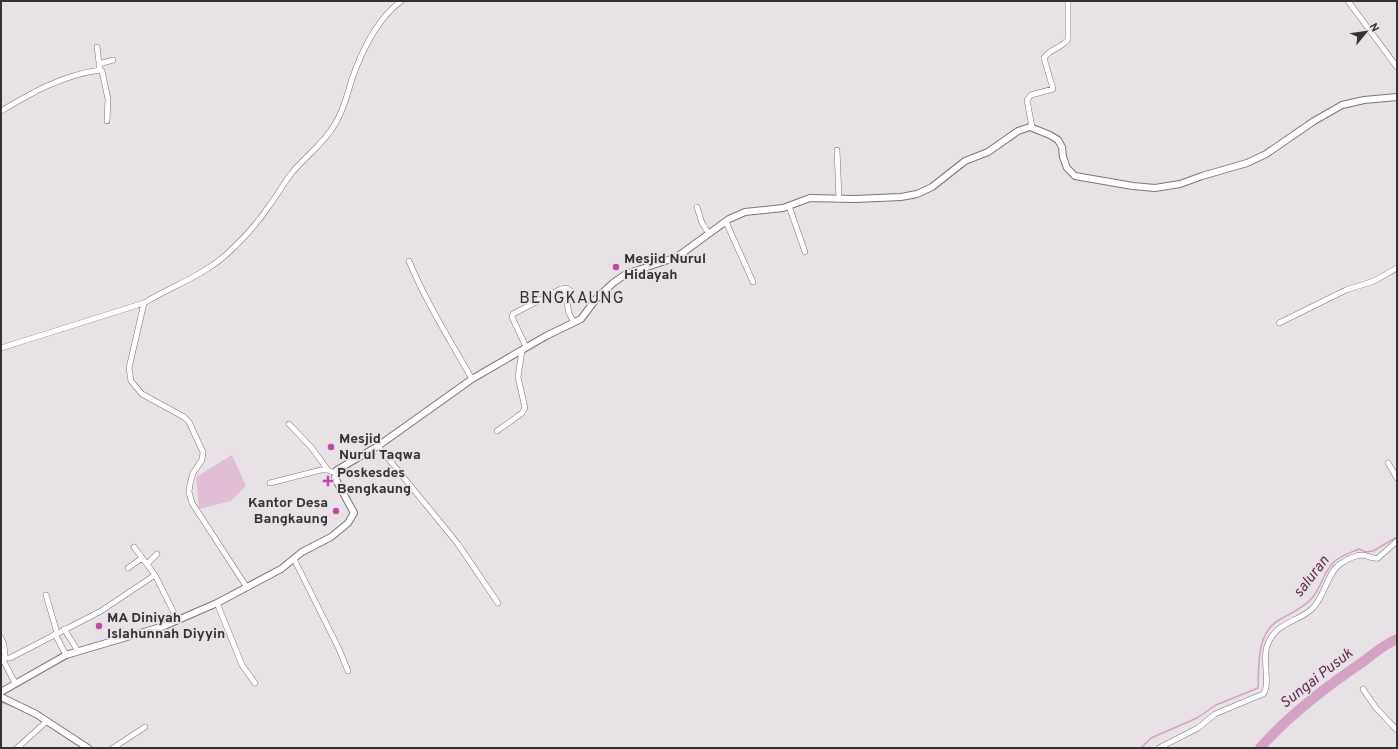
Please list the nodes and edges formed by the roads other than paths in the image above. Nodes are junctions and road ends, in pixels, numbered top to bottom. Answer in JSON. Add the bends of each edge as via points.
{"nodes":[{"id":1,"x":401,"y":1,"type":"edge"},
{"id":2,"x":1068,"y":1,"type":"edge"},
{"id":3,"x":1348,"y":1,"type":"edge"},
{"id":4,"x":97,"y":47,"type":"dead end"},
{"id":5,"x":113,"y":60,"type":"dead end"},
{"id":6,"x":99,"y":67,"type":"junction"},
{"id":7,"x":1397,"y":67,"type":"edge"},
{"id":8,"x":1397,"y":98,"type":"edge"},
{"id":9,"x":1,"y":111,"type":"edge"},
{"id":10,"x":107,"y":121,"type":"dead end"},
{"id":11,"x":1032,"y":127,"type":"junction"},
{"id":12,"x":837,"y":150,"type":"dead end"},
{"id":13,"x":839,"y":199,"type":"junction"},
{"id":14,"x":789,"y":206,"type":"junction"},
{"id":15,"x":697,"y":207,"type":"dead end"},
{"id":16,"x":726,"y":222,"type":"junction"},
{"id":17,"x":709,"y":234,"type":"junction"},
{"id":18,"x":805,"y":252,"type":"dead end"},
{"id":19,"x":409,"y":261,"type":"dead end"},
{"id":20,"x":1397,"y":268,"type":"edge"},
{"id":21,"x":753,"y":282,"type":"dead end"},
{"id":22,"x":564,"y":288,"type":"junction"},
{"id":23,"x":571,"y":291,"type":"dead end"},
{"id":24,"x":144,"y":303,"type":"junction"},
{"id":25,"x":574,"y":323,"type":"junction"},
{"id":26,"x":1278,"y":323,"type":"dead end"},
{"id":27,"x":1,"y":348,"type":"edge"},
{"id":28,"x":524,"y":348,"type":"junction"},
{"id":29,"x":472,"y":379,"type":"junction"},
{"id":30,"x":289,"y":424,"type":"dead end"},
{"id":31,"x":497,"y":432,"type":"dead end"},
{"id":32,"x":378,"y":446,"type":"junction"},
{"id":33,"x":1388,"y":463,"type":"dead end"},
{"id":34,"x":328,"y":470,"type":"junction"},
{"id":35,"x":335,"y":473,"type":"junction"},
{"id":36,"x":1397,"y":478,"type":"edge"},
{"id":37,"x":270,"y":483,"type":"dead end"},
{"id":38,"x":1397,"y":541,"type":"edge"},
{"id":39,"x":134,"y":546,"type":"dead end"},
{"id":40,"x":156,"y":554,"type":"dead end"},
{"id":41,"x":142,"y":558,"type":"junction"},
{"id":42,"x":294,"y":559,"type":"junction"},
{"id":43,"x":147,"y":564,"type":"junction"},
{"id":44,"x":128,"y":568,"type":"dead end"},
{"id":45,"x":155,"y":575,"type":"junction"},
{"id":46,"x":246,"y":586,"type":"junction"},
{"id":47,"x":46,"y":595,"type":"dead end"},
{"id":48,"x":218,"y":603,"type":"junction"},
{"id":49,"x":498,"y":603,"type":"dead end"},
{"id":50,"x":178,"y":620,"type":"junction"},
{"id":51,"x":64,"y":629,"type":"junction"},
{"id":52,"x":56,"y":634,"type":"junction"},
{"id":53,"x":1,"y":638,"type":"edge"},
{"id":54,"x":78,"y":650,"type":"junction"},
{"id":55,"x":66,"y":655,"type":"junction"},
{"id":56,"x":3,"y":660,"type":"edge"},
{"id":57,"x":348,"y":671,"type":"dead end"},
{"id":58,"x":15,"y":683,"type":"junction"},
{"id":59,"x":255,"y":683,"type":"dead end"},
{"id":60,"x":1363,"y":689,"type":"dead end"},
{"id":61,"x":1,"y":692,"type":"edge"},
{"id":62,"x":1,"y":697,"type":"edge"},
{"id":63,"x":45,"y":723,"type":"junction"},
{"id":64,"x":145,"y":726,"type":"dead end"},
{"id":65,"x":1397,"y":730,"type":"edge"},
{"id":66,"x":18,"y":748,"type":"edge"},
{"id":67,"x":87,"y":748,"type":"edge"},
{"id":68,"x":113,"y":748,"type":"edge"},
{"id":69,"x":1159,"y":748,"type":"edge"}],
"edges":[{"from":1,"to":24,"type":"street","via":[[378,25],[365,49],[333,129],[291,174],[261,217],[219,260]]},
{"from":2,"to":11,"type":"street","via":[[1068,39],[1044,58],[1053,89],[1030,96],[1027,100]]},
{"from":3,"to":7,"type":"street"},
{"from":4,"to":6,"type":"street"},
{"from":5,"to":6,"type":"street"},
{"from":6,"to":9,"type":"street","via":[[69,76]]},
{"from":6,"to":10,"type":"street","via":[[108,99]]},
{"from":8,"to":11,"type":"street","via":[[1364,100],[1342,106],[1314,120],[1248,164],[1180,184],[1155,188],[1111,184],[1072,175],[1067,168],[1058,140]]},
{"from":11,"to":13,"type":"street","via":[[1018,131],[988,152],[970,158],[932,187],[917,194]]},
{"from":12,"to":13,"type":"street"},
{"from":13,"to":14,"type":"street","via":[[810,198]]},
{"from":14,"to":16,"type":"street","via":[[745,212]]},
{"from":14,"to":18,"type":"street"},
{"from":15,"to":17,"type":"street"},
{"from":16,"to":17,"type":"street"},
{"from":16,"to":21,"type":"street"},
{"from":17,"to":25,"type":"street","via":[[676,257],[637,269],[619,278],[596,299],[584,316]]},
{"from":19,"to":29,"type":"street","via":[[424,297]]},
{"from":20,"to":26,"type":"street"},
{"from":22,"to":23,"type":"street"},
{"from":22,"to":25,"type":"street","via":[[569,313]]},
{"from":22,"to":28,"type":"street","via":[[513,314]]},
{"from":24,"to":27,"type":"street"},
{"from":24,"to":46,"type":"street","via":[[129,368],[131,381],[142,394],[189,422],[203,452],[202,460],[193,473],[190,484],[192,503]]},
{"from":25,"to":28,"type":"street"},
{"from":28,"to":29,"type":"street"},
{"from":28,"to":31,"type":"street","via":[[518,377],[525,408]]},
{"from":29,"to":32,"type":"street"},
{"from":30,"to":34,"type":"street"},
{"from":32,"to":35,"type":"street"},
{"from":32,"to":49,"type":"street","via":[[458,544]]},
{"from":33,"to":36,"type":"street"},
{"from":34,"to":35,"type":"street"},
{"from":34,"to":37,"type":"street"},
{"from":35,"to":42,"type":"street","via":[[353,509],[353,515],[337,533]]},
{"from":38,"to":69,"type":"street","via":[[1378,558],[1360,555],[1340,565],[1316,604],[1303,616],[1276,632],[1266,650],[1266,687],[1263,694],[1215,714],[1198,728]]},
{"from":39,"to":41,"type":"street"},
{"from":40,"to":43,"type":"street"},
{"from":41,"to":43,"type":"street"},
{"from":41,"to":44,"type":"street"},
{"from":42,"to":46,"type":"street"},
{"from":42,"to":57,"type":"street"},
{"from":43,"to":45,"type":"street"},
{"from":45,"to":50,"type":"street"},
{"from":45,"to":51,"type":"street","via":[[100,611]]},
{"from":46,"to":48,"type":"street"},
{"from":47,"to":52,"type":"street"},
{"from":48,"to":50,"type":"street"},
{"from":48,"to":59,"type":"street","via":[[242,665]]},
{"from":50,"to":54,"type":"street","via":[[138,635]]},
{"from":51,"to":52,"type":"street"},
{"from":51,"to":54,"type":"street"},
{"from":52,"to":55,"type":"street"},
{"from":52,"to":56,"type":"street"},
{"from":53,"to":56,"type":"street","via":[[4,645]]},
{"from":54,"to":55,"type":"street"},
{"from":55,"to":58,"type":"street"},
{"from":56,"to":58,"type":"street"},
{"from":58,"to":61,"type":"street"},
{"from":60,"to":65,"type":"street","via":[[1376,708]]},
{"from":62,"to":63,"type":"street"},
{"from":63,"to":66,"type":"street"},
{"from":63,"to":67,"type":"street"},
{"from":64,"to":68,"type":"street"}]}
